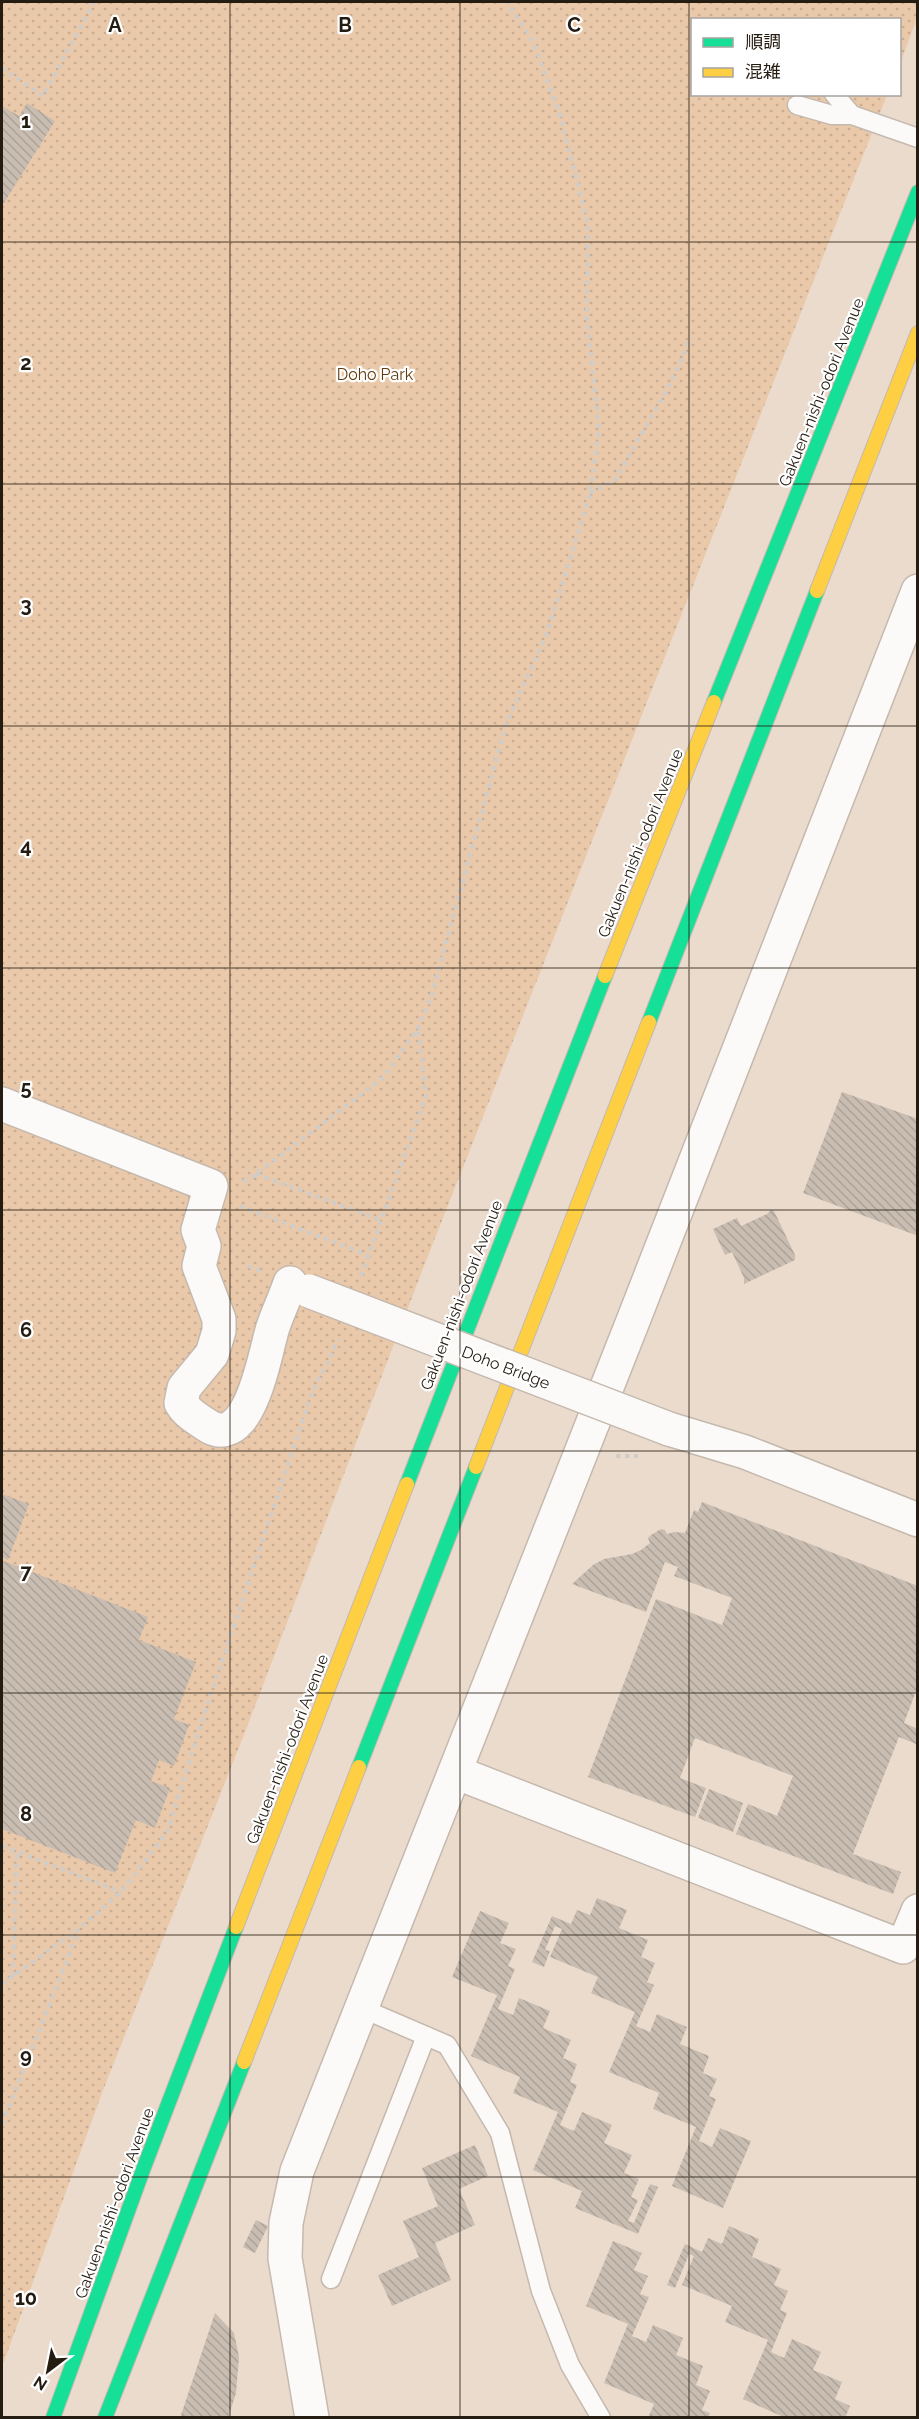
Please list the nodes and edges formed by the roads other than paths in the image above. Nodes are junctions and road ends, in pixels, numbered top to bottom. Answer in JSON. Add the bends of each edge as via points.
{"nodes":[{"id":1,"x":836,"y":96,"type":"edge"},
{"id":2,"x":797,"y":105,"type":"dead end"},
{"id":3,"x":852,"y":115,"type":"junction"},
{"id":4,"x":918,"y":138,"type":"edge"},
{"id":5,"x":918,"y":192,"type":"edge"},
{"id":6,"x":918,"y":333,"type":"edge"},
{"id":7,"x":918,"y":591,"type":"edge"},
{"id":8,"x":2,"y":1104,"type":"edge"},
{"id":9,"x":918,"y":1520,"type":"edge"},
{"id":10,"x":455,"y":1772,"type":"junction"},
{"id":11,"x":918,"y":1911,"type":"edge"},
{"id":12,"x":361,"y":2008,"type":"junction"},
{"id":13,"x":426,"y":2036,"type":"junction"},
{"id":14,"x":331,"y":2280,"type":"dead end"},
{"id":15,"x":53,"y":2418,"type":"edge"},
{"id":16,"x":105,"y":2418,"type":"edge"},
{"id":17,"x":312,"y":2418,"type":"edge"},
{"id":18,"x":601,"y":2418,"type":"edge"}],
"edges":[{"from":1,"to":3,"type":"lane"},
{"from":2,"to":3,"type":"lane","via":[[832,115]]},
{"from":3,"to":4,"type":"lane"},
{"from":5,"to":15,"type":"main road","name":"Gakuen-nishi-odori Avenue","via":[[538,1141],[144,2167]]},
{"from":6,"to":16,"type":"main road"},
{"from":7,"to":10,"type":"street"},
{"from":8,"to":9,"type":"street","name":"Doho Bridge","bridge":true,"via":[[211,1186],[198,1230],[204,1246],[199,1266],[219,1319],[219,1331],[212,1354],[184,1388],[181,1403],[212,1429],[220,1431],[239,1421],[254,1395],[273,1327],[276,1278],[669,1430],[745,1452]]},
{"from":10,"to":11,"type":"street","via":[[903,1947]]},
{"from":10,"to":12,"type":"street"},
{"from":12,"to":13,"type":"lane"},
{"from":12,"to":17,"type":"street","via":[[297,2171],[286,2223],[285,2258]]},
{"from":13,"to":14,"type":"lane"},
{"from":13,"to":18,"type":"lane","via":[[447,2045],[501,2133],[541,2291],[570,2365]]}]}
